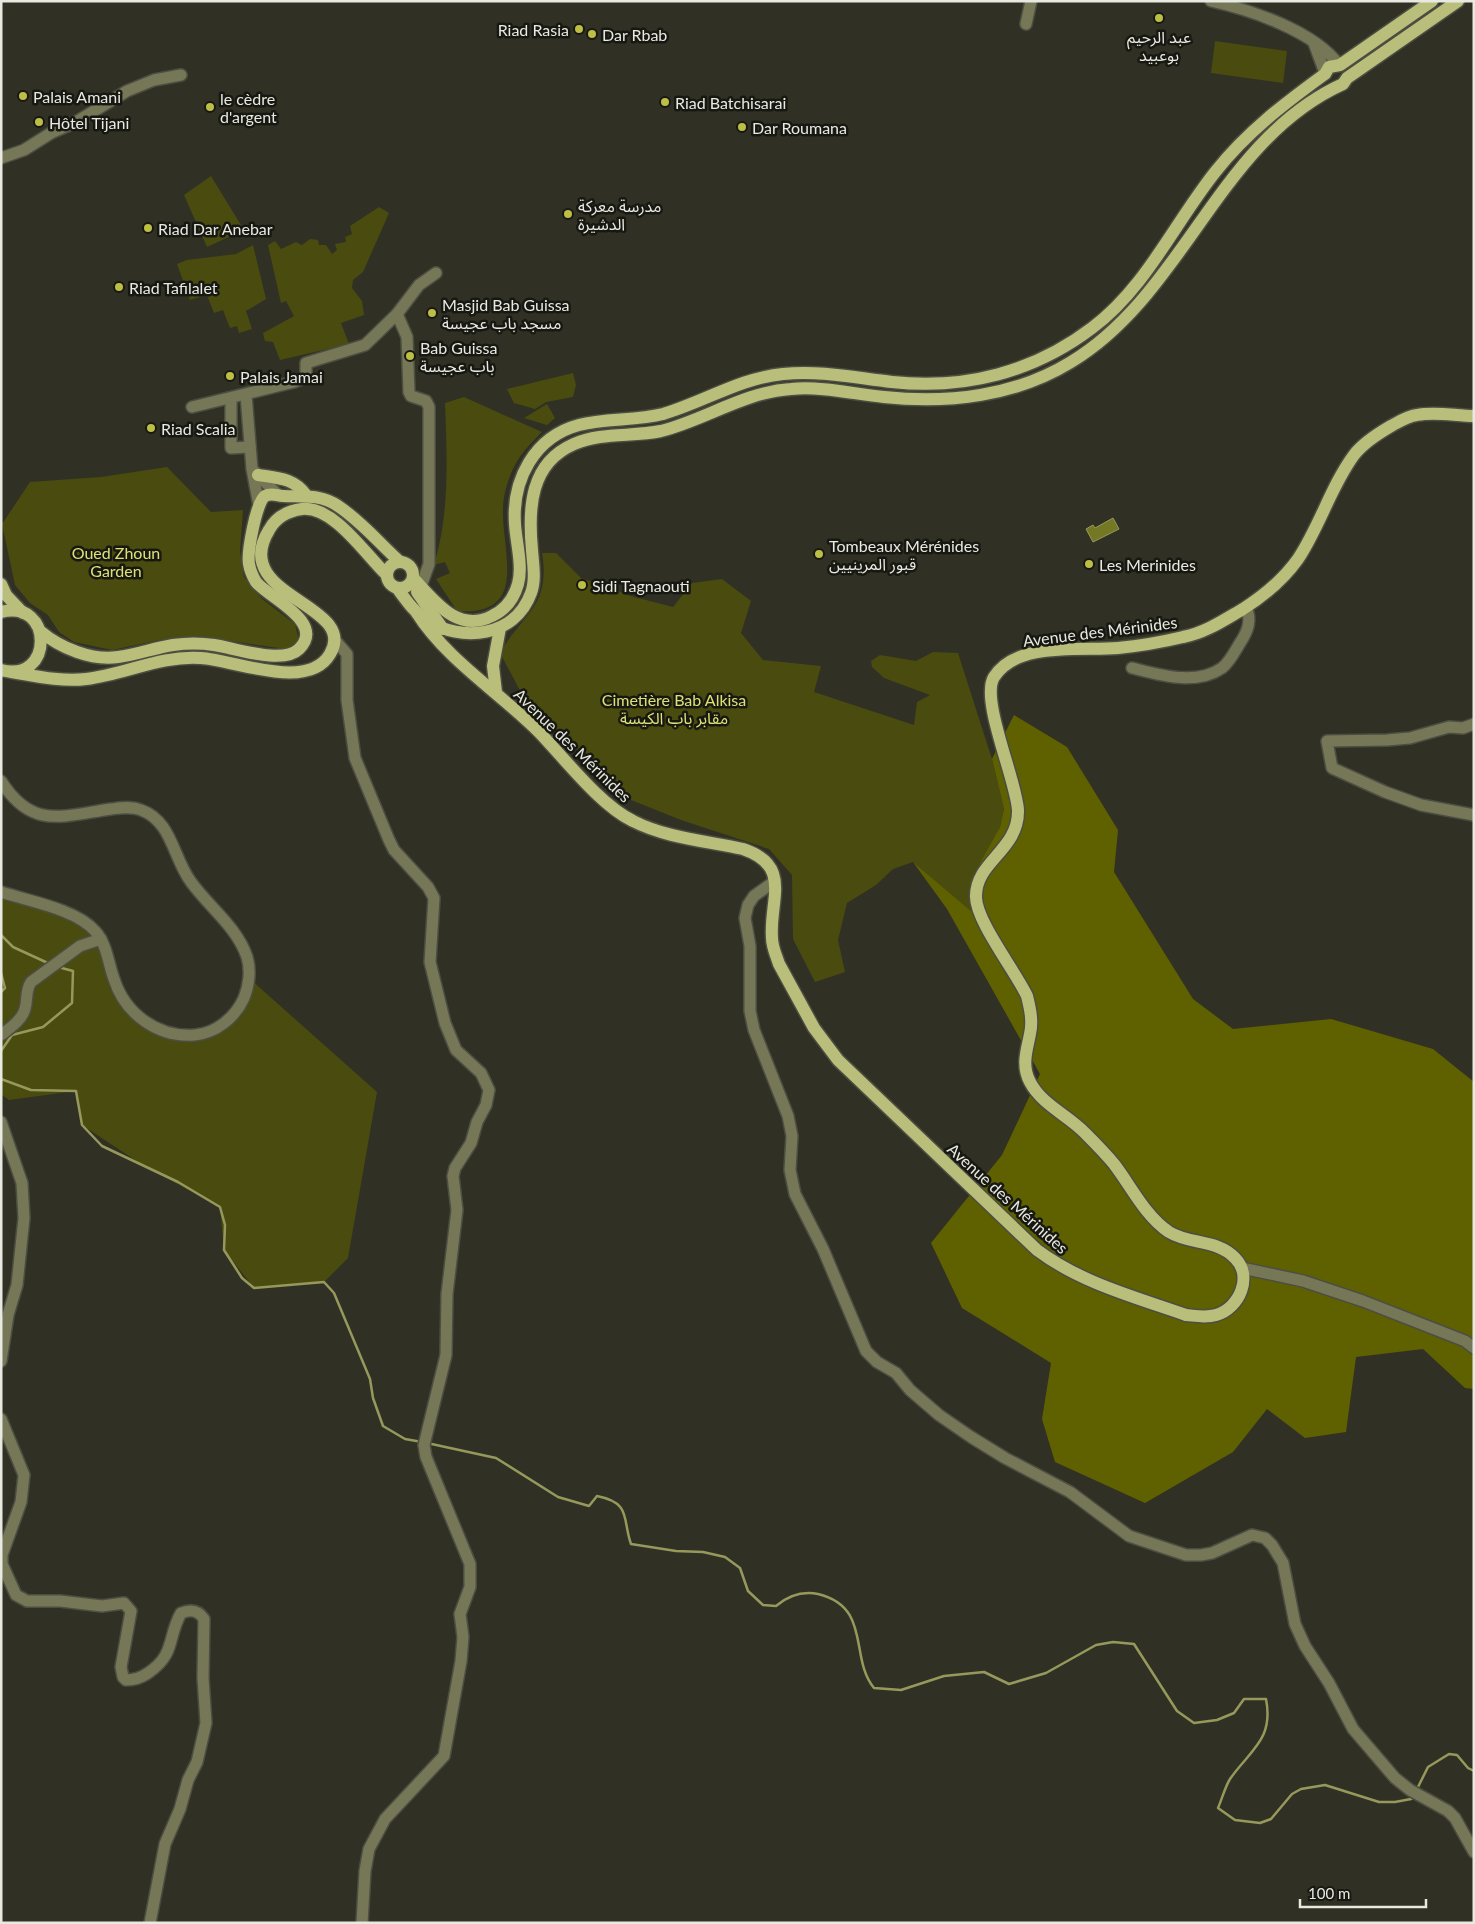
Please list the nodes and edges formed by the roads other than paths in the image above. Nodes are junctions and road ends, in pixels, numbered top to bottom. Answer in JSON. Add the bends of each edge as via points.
{"nodes":[{"id":1,"x":1031,"y":1,"type":"edge"},
{"id":2,"x":1211,"y":1,"type":"edge"},
{"id":3,"x":1432,"y":1,"type":"edge"},
{"id":4,"x":1458,"y":1,"type":"edge"},
{"id":5,"x":1026,"y":24,"type":"dead end"},
{"id":6,"x":1314,"y":43,"type":"junction"},
{"id":7,"x":1339,"y":65,"type":"junction"},
{"id":8,"x":1325,"y":73,"type":"junction"},
{"id":9,"x":180,"y":74,"type":"dead end"},
{"id":10,"x":1347,"y":78,"type":"junction"},
{"id":11,"x":1335,"y":87,"type":"junction"},
{"id":12,"x":1,"y":158,"type":"edge"},
{"id":13,"x":436,"y":273,"type":"dead end"},
{"id":14,"x":397,"y":314,"type":"junction"},
{"id":15,"x":246,"y":394,"type":"junction"},
{"id":16,"x":231,"y":398,"type":"junction"},
{"id":17,"x":192,"y":407,"type":"dead end"},
{"id":18,"x":1474,"y":416,"type":"edge"},
{"id":19,"x":250,"y":447,"type":"junction"},
{"id":20,"x":255,"y":472,"type":"junction"},
{"id":21,"x":279,"y":495,"type":"junction"},
{"id":22,"x":306,"y":495,"type":"junction"},
{"id":23,"x":259,"y":507,"type":"junction"},
{"id":24,"x":400,"y":562,"type":"junction"},
{"id":25,"x":386,"y":574,"type":"junction"},
{"id":26,"x":415,"y":582,"type":"junction"},
{"id":27,"x":1,"y":584,"type":"edge"},
{"id":28,"x":397,"y":588,"type":"junction"},
{"id":29,"x":1246,"y":607,"type":"junction"},
{"id":30,"x":1,"y":612,"type":"edge"},
{"id":31,"x":23,"y":613,"type":"junction"},
{"id":32,"x":417,"y":613,"type":"junction"},
{"id":33,"x":443,"y":628,"type":"junction"},
{"id":34,"x":500,"y":628,"type":"junction"},
{"id":35,"x":40,"y":632,"type":"junction"},
{"id":36,"x":334,"y":639,"type":"junction"},
{"id":37,"x":457,"y":658,"type":"junction"},
{"id":38,"x":1132,"y":668,"type":"dead end"},
{"id":39,"x":6,"y":673,"type":"edge"},
{"id":40,"x":496,"y":692,"type":"junction"},
{"id":41,"x":1474,"y":724,"type":"edge"},
{"id":42,"x":1,"y":781,"type":"edge"},
{"id":43,"x":1474,"y":814,"type":"edge"},
{"id":44,"x":775,"y":881,"type":"junction"},
{"id":45,"x":1,"y":892,"type":"edge"},
{"id":46,"x":100,"y":939,"type":"junction"},
{"id":47,"x":1,"y":1035,"type":"edge"},
{"id":48,"x":1,"y":1122,"type":"edge"},
{"id":49,"x":1242,"y":1268,"type":"junction"},
{"id":50,"x":1474,"y":1348,"type":"edge"},
{"id":51,"x":1,"y":1361,"type":"edge"},
{"id":52,"x":1,"y":1419,"type":"edge"},
{"id":53,"x":1474,"y":1852,"type":"edge"},
{"id":54,"x":150,"y":1923,"type":"edge"},
{"id":55,"x":362,"y":1923,"type":"edge"}],
"edges":[{"from":1,"to":5,"type":"street"},
{"from":2,"to":6,"type":"street","via":[[1262,17]]},
{"from":3,"to":7,"type":"main road"},
{"from":4,"to":10,"type":"main road"},
{"from":6,"to":7,"type":"street"},
{"from":6,"to":8,"type":"street"},
{"from":7,"to":8,"type":"main road","via":[[1330,66]]},
{"from":7,"to":10,"type":"main road","via":[[1346,70]]},
{"from":8,"to":11,"type":"main road","via":[[1326,82]]},
{"from":8,"to":26,"type":"main road","via":[[1260,124],[1225,160],[1122,300],[1093,327],[1054,352],[1006,373],[948,383],[902,383],[805,373],[773,375],[736,385],[661,414],[568,429],[541,446],[527,464],[521,480],[514,510],[519,579],[507,605],[482,621],[461,620],[448,614]]},
{"from":9,"to":12,"type":"street","via":[[127,91],[24,150]]},
{"from":10,"to":11,"type":"main road"},
{"from":11,"to":34,"type":"main road","via":[[1255,150],[1121,324],[1087,352],[1050,373],[996,392],[960,398],[894,398],[810,389],[772,391],[666,429],[594,438],[562,450],[546,464],[531,501],[534,574],[531,594],[517,615]]},
{"from":13,"to":14,"type":"street","via":[[418,285]]},
{"from":14,"to":15,"type":"street","via":[[365,345],[306,363],[305,378]]},
{"from":14,"to":26,"type":"street","via":[[406,337],[409,392],[411,396],[426,400],[429,407],[429,564]]},
{"from":15,"to":16,"type":"street"},
{"from":15,"to":19,"type":"street"},
{"from":16,"to":17,"type":"street"},
{"from":16,"to":19,"type":"street","via":[[231,448]]},
{"from":18,"to":29,"type":"main road","name":"Avenue des Mérinides","via":[[1417,414],[1381,432],[1355,454],[1287,573]]},
{"from":19,"to":20,"type":"street"},
{"from":20,"to":21,"type":"street"},
{"from":20,"to":22,"type":"main road","via":[[293,482]]},
{"from":20,"to":23,"type":"street"},
{"from":21,"to":22,"type":"main road"},
{"from":21,"to":23,"type":"main road","via":[[264,496]]},
{"from":22,"to":24,"type":"main road","via":[[338,506]]},
{"from":23,"to":35,"type":"main road","via":[[249,546],[249,567],[256,582],[303,623],[303,644],[293,654],[275,656],[215,645],[184,644],[106,658],[68,647]]},
{"from":24,"to":25,"type":"main road","via":[[390,565]]},
{"from":24,"to":26,"type":"main road","via":[[409,566]]},
{"from":25,"to":28,"type":"main road","via":[[390,584]]},
{"from":25,"to":36,"type":"main road","via":[[326,514],[306,509],[280,516],[266,534],[262,550],[265,573],[324,620],[332,629]]},
{"from":26,"to":28,"type":"main road"},
{"from":26,"to":33,"type":"main road"},
{"from":27,"to":31,"type":"main road","via":[[6,595]]},
{"from":28,"to":32,"type":"main road","name":"Avenue des Mérinides"},
{"from":29,"to":38,"type":"street","via":[[1250,620],[1245,635],[1224,667],[1192,678]]},
{"from":29,"to":49,"type":"main road","name":"Avenue des Mérinides","via":[[1186,637],[1119,648],[1043,652],[1020,657],[1003,666],[992,680],[990,695],[1016,792],[1018,812],[1011,840],[984,872],[975,898],[981,918],[1027,996],[1031,1011],[1025,1068],[1030,1082],[1046,1102],[1084,1132],[1168,1231],[1186,1239],[1216,1245],[1235,1258]]},
{"from":30,"to":31,"type":"main road","via":[[15,610]]},
{"from":31,"to":35,"type":"main road","via":[[34,620]]},
{"from":32,"to":33,"type":"main road"},
{"from":32,"to":37,"type":"main road","name":"Avenue des Mérinides","via":[[434,638]]},
{"from":33,"to":34,"type":"main road","via":[[474,634]]},
{"from":33,"to":37,"type":"main road"},
{"from":34,"to":40,"type":"main road","via":[[492,666]]},
{"from":35,"to":39,"type":"main road","via":[[42,643],[37,658],[26,668]]},
{"from":36,"to":39,"type":"main road","via":[[332,650],[323,663],[302,672],[287,673],[215,659],[185,658],[161,660],[79,680]]},
{"from":36,"to":55,"type":"street","via":[[346,654],[347,700],[359,772],[394,850],[434,898],[430,962],[448,1032],[456,1050],[481,1073],[489,1090],[471,1143],[452,1176],[457,1210],[448,1294],[446,1356],[424,1441],[470,1564],[470,1587],[460,1614],[462,1656],[444,1756],[385,1819],[369,1850]]},
{"from":37,"to":40,"type":"main road","name":"Avenue des Mérinides"},
{"from":40,"to":44,"type":"main road","name":"Avenue des Mérinides","via":[[615,810],[646,827],[758,854],[766,861]]},
{"from":41,"to":43,"type":"street","via":[[1410,738],[1327,742],[1332,768],[1420,805]]},
{"from":42,"to":46,"type":"street","via":[[23,808],[34,814],[58,818],[124,808],[139,809],[157,819],[170,836],[191,882],[230,927],[243,948],[249,978],[244,998],[225,1023],[210,1032],[181,1035],[150,1026],[132,1010],[119,991]]},
{"from":44,"to":49,"type":"main road","name":"Avenue des Mérinides","via":[[774,950],[824,1043],[859,1082],[1037,1250],[1078,1276],[1186,1315],[1203,1317],[1218,1315],[1230,1308],[1240,1295],[1244,1279]]},
{"from":44,"to":53,"type":"street","via":[[754,896],[745,918],[750,946],[750,1011],[754,1030],[788,1116],[792,1136],[790,1170],[795,1194],[823,1249],[866,1351],[963,1432],[1070,1492],[1129,1536],[1186,1555],[1212,1553],[1252,1535],[1265,1538],[1283,1562],[1295,1624],[1340,1708],[1358,1735],[1395,1778],[1455,1818]]},
{"from":45,"to":46,"type":"street","via":[[79,918]]},
{"from":46,"to":47,"type":"street","via":[[80,946],[28,987],[25,1011]]},
{"from":48,"to":51,"type":"street","via":[[22,1183],[24,1218],[17,1285]]},
{"from":49,"to":50,"type":"street","via":[[1303,1281],[1363,1301],[1465,1341]]},
{"from":52,"to":54,"type":"street","via":[[24,1475],[21,1502],[2,1555],[2,1564],[16,1594],[27,1601],[107,1606],[124,1603],[131,1611],[121,1667],[126,1680],[142,1677],[162,1663],[181,1613],[192,1610],[204,1619],[204,1737],[165,1844]]}]}
